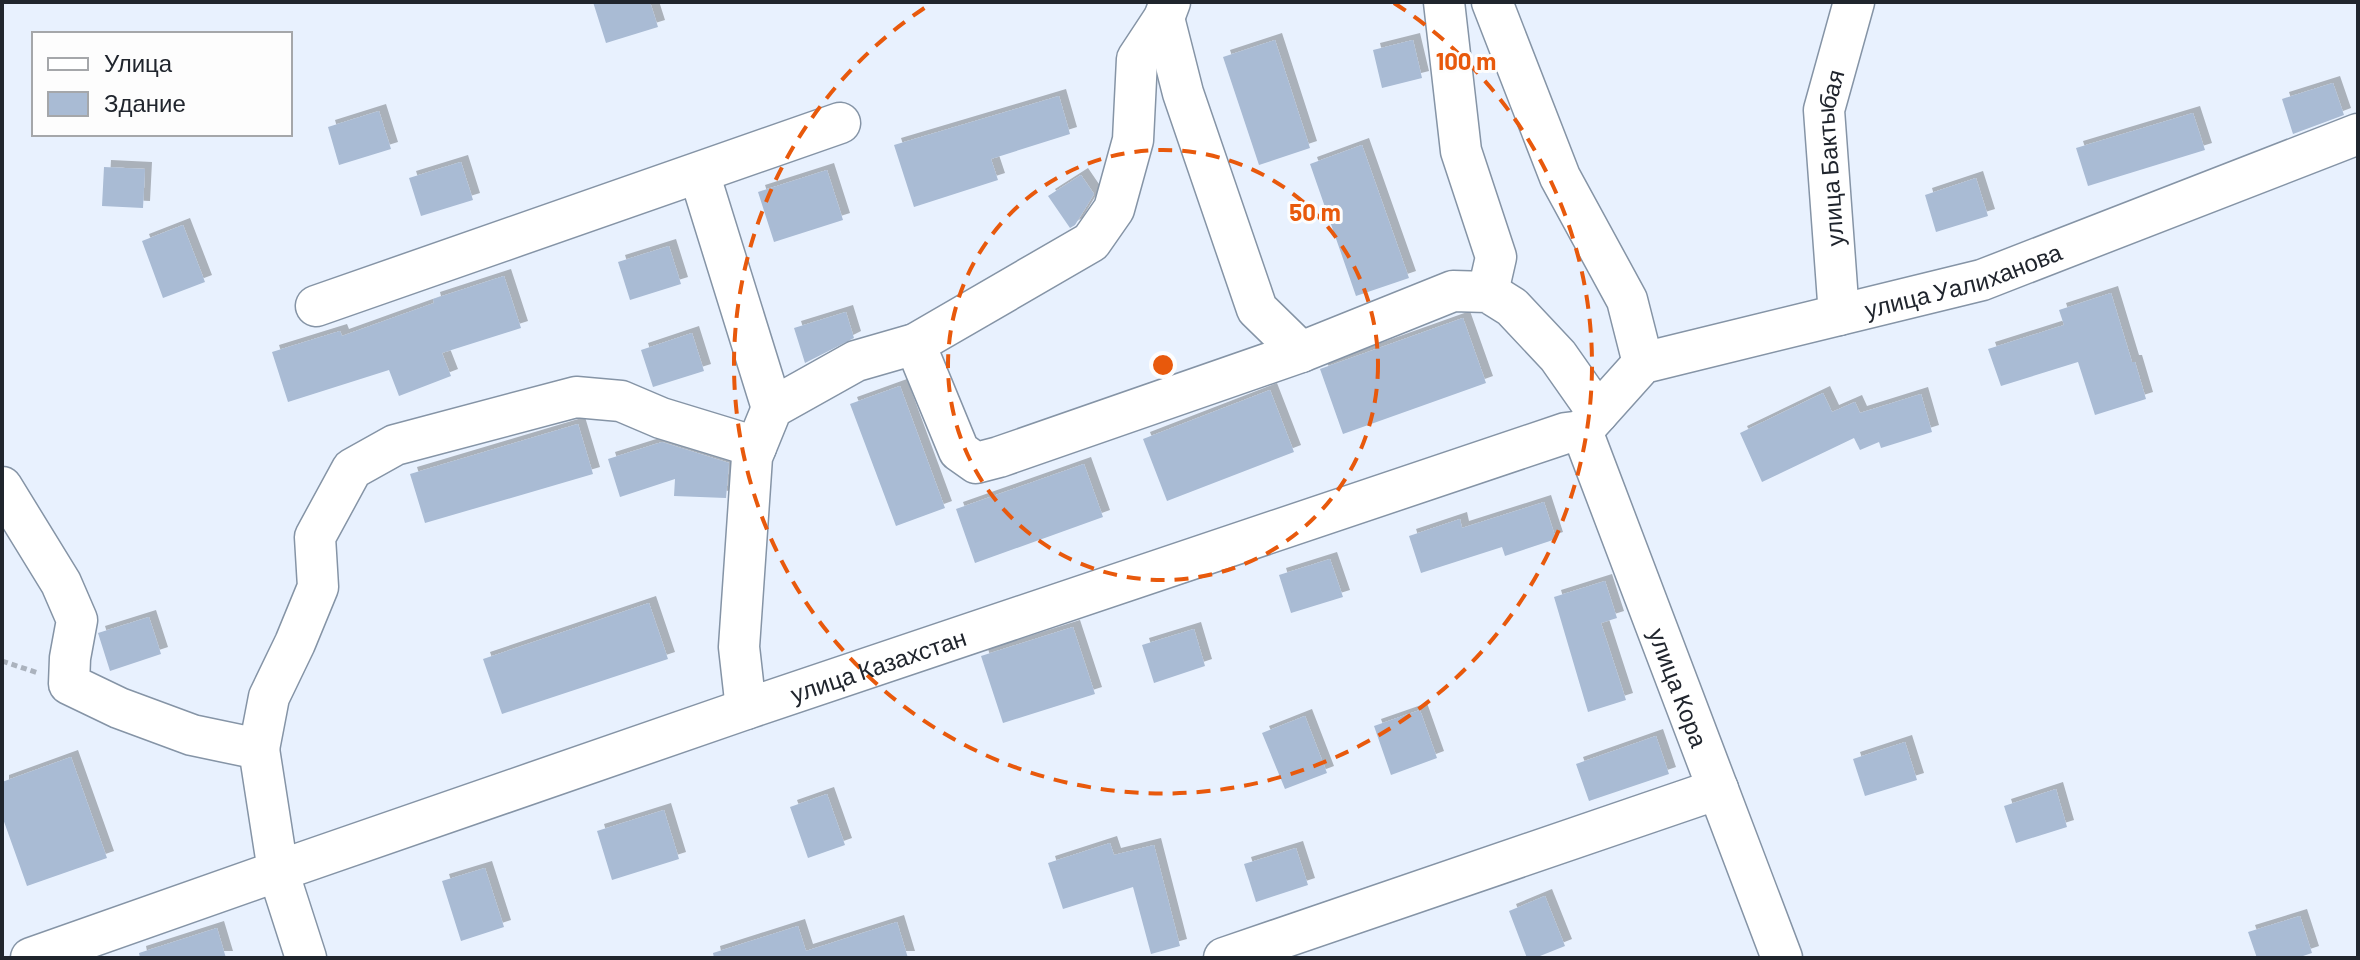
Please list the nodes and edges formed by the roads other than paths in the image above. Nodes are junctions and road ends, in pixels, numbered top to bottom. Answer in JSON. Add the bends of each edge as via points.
{"nodes":[{"id":1,"x":1444,"y":2,"type":"edge"},
{"id":2,"x":1492,"y":2,"type":"edge"},
{"id":3,"x":1854,"y":2,"type":"edge"},
{"id":4,"x":1167,"y":10,"type":"edge"},
{"id":5,"x":840,"y":123,"type":"dead end"},
{"id":6,"x":2358,"y":134,"type":"edge"},
{"id":7,"x":699,"y":173,"type":"junction"},
{"id":8,"x":1488,"y":292,"type":"junction"},
{"id":9,"x":316,"y":306,"type":"dead end"},
{"id":10,"x":1839,"y":315,"type":"junction"},
{"id":11,"x":915,"y":344,"type":"junction"},
{"id":12,"x":1301,"y":352,"type":"junction"},
{"id":13,"x":1643,"y":363,"type":"junction"},
{"id":14,"x":772,"y":408,"type":"junction"},
{"id":15,"x":1582,"y":426,"type":"junction"},
{"id":16,"x":756,"y":447,"type":"junction"},
{"id":17,"x":2,"y":487,"type":"edge"},
{"id":18,"x":746,"y":709,"type":"junction"},
{"id":19,"x":259,"y":749,"type":"junction"},
{"id":20,"x":1718,"y":789,"type":"junction"},
{"id":21,"x":278,"y":871,"type":"junction"},
{"id":22,"x":31,"y":958,"type":"edge"},
{"id":23,"x":306,"y":958,"type":"edge"},
{"id":24,"x":1224,"y":958,"type":"edge"},
{"id":25,"x":1782,"y":958,"type":"edge"}],
"edges":[{"from":1,"to":8,"type":"street","via":[[1461,151],[1496,257]]},
{"from":2,"to":13,"type":"street","via":[[1560,177],[1627,300]]},
{"from":3,"to":10,"type":"street","name":"улица Бактыбая","via":[[1824,110]]},
{"from":4,"to":11,"type":"street","via":[[1137,59],[1133,140],[1114,209],[1091,242]]},
{"from":4,"to":12,"type":"street","via":[[1183,93],[1257,309]]},
{"from":5,"to":7,"type":"street"},
{"from":6,"to":10,"type":"street","name":"улица Уалиханова","via":[[1982,280]]},
{"from":7,"to":9,"type":"street"},
{"from":7,"to":14,"type":"street"},
{"from":8,"to":12,"type":"street","via":[[1453,291]]},
{"from":8,"to":15,"type":"street","name":"улица Кора","via":[[1512,307],[1558,356]]},
{"from":10,"to":13,"type":"street","name":"улица Уалиханова"},
{"from":11,"to":12,"type":"street","via":[[959,451],[976,463]]},
{"from":11,"to":14,"type":"street","via":[[856,361]]},
{"from":13,"to":15,"type":"street"},
{"from":14,"to":16,"type":"street"},
{"from":15,"to":18,"type":"street","name":"улица Казахстан"},
{"from":15,"to":20,"type":"street","name":"улица Кора"},
{"from":16,"to":18,"type":"street","via":[[739,647]]},
{"from":16,"to":19,"type":"street","via":[[621,401],[576,397],[395,445],[352,469],[315,537],[318,587],[269,697]]},
{"from":17,"to":19,"type":"street","via":[[61,583],[77,620],[69,684],[192,735]]},
{"from":18,"to":21,"type":"street","name":"улица Казахстан"},
{"from":19,"to":21,"type":"street"},
{"from":20,"to":24,"type":"street"},
{"from":20,"to":25,"type":"street","name":"улица Кора"},
{"from":21,"to":22,"type":"street","name":"улица Казахстан"},
{"from":21,"to":23,"type":"street"}]}
